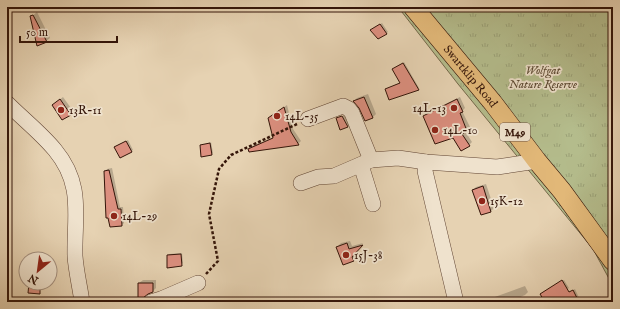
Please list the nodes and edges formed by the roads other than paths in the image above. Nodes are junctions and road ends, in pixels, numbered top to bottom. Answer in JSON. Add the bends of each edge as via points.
{"nodes":[{"id":1,"x":413,"y":7,"type":"edge"},
{"id":2,"x":7,"y":103,"type":"edge"},
{"id":3,"x":308,"y":119,"type":"road end"},
{"id":4,"x":537,"y":161,"type":"junction"},
{"id":5,"x":366,"y":162,"type":"junction"},
{"id":6,"x":426,"y":162,"type":"junction"},
{"id":7,"x":301,"y":183,"type":"dead end"},
{"id":8,"x":372,"y":204,"type":"dead end"},
{"id":9,"x":613,"y":261,"type":"edge"},
{"id":10,"x":198,"y":283,"type":"road end"},
{"id":11,"x":82,"y":302,"type":"edge"},
{"id":12,"x":151,"y":302,"type":"edge"},
{"id":13,"x":456,"y":302,"type":"edge"}],
"edges":[{"from":1,"to":4,"type":"main road","name":"Swartklip Road","number":"M49","via":[[493,103]]},
{"from":2,"to":11,"type":"street","via":[[56,151],[67,168],[74,187],[77,215],[75,257]]},
{"from":3,"to":5,"type":"street","via":[[346,107],[352,113]]},
{"from":4,"to":6,"type":"street","via":[[497,167]]},
{"from":4,"to":9,"type":"main road","name":"Swartklip Road","number":"M49"},
{"from":5,"to":6,"type":"street","via":[[398,158]]},
{"from":5,"to":7,"type":"street","via":[[334,176],[318,177]]},
{"from":5,"to":8,"type":"street"},
{"from":6,"to":13,"type":"street","via":[[425,171]]},
{"from":10,"to":12,"type":"street"}]}
